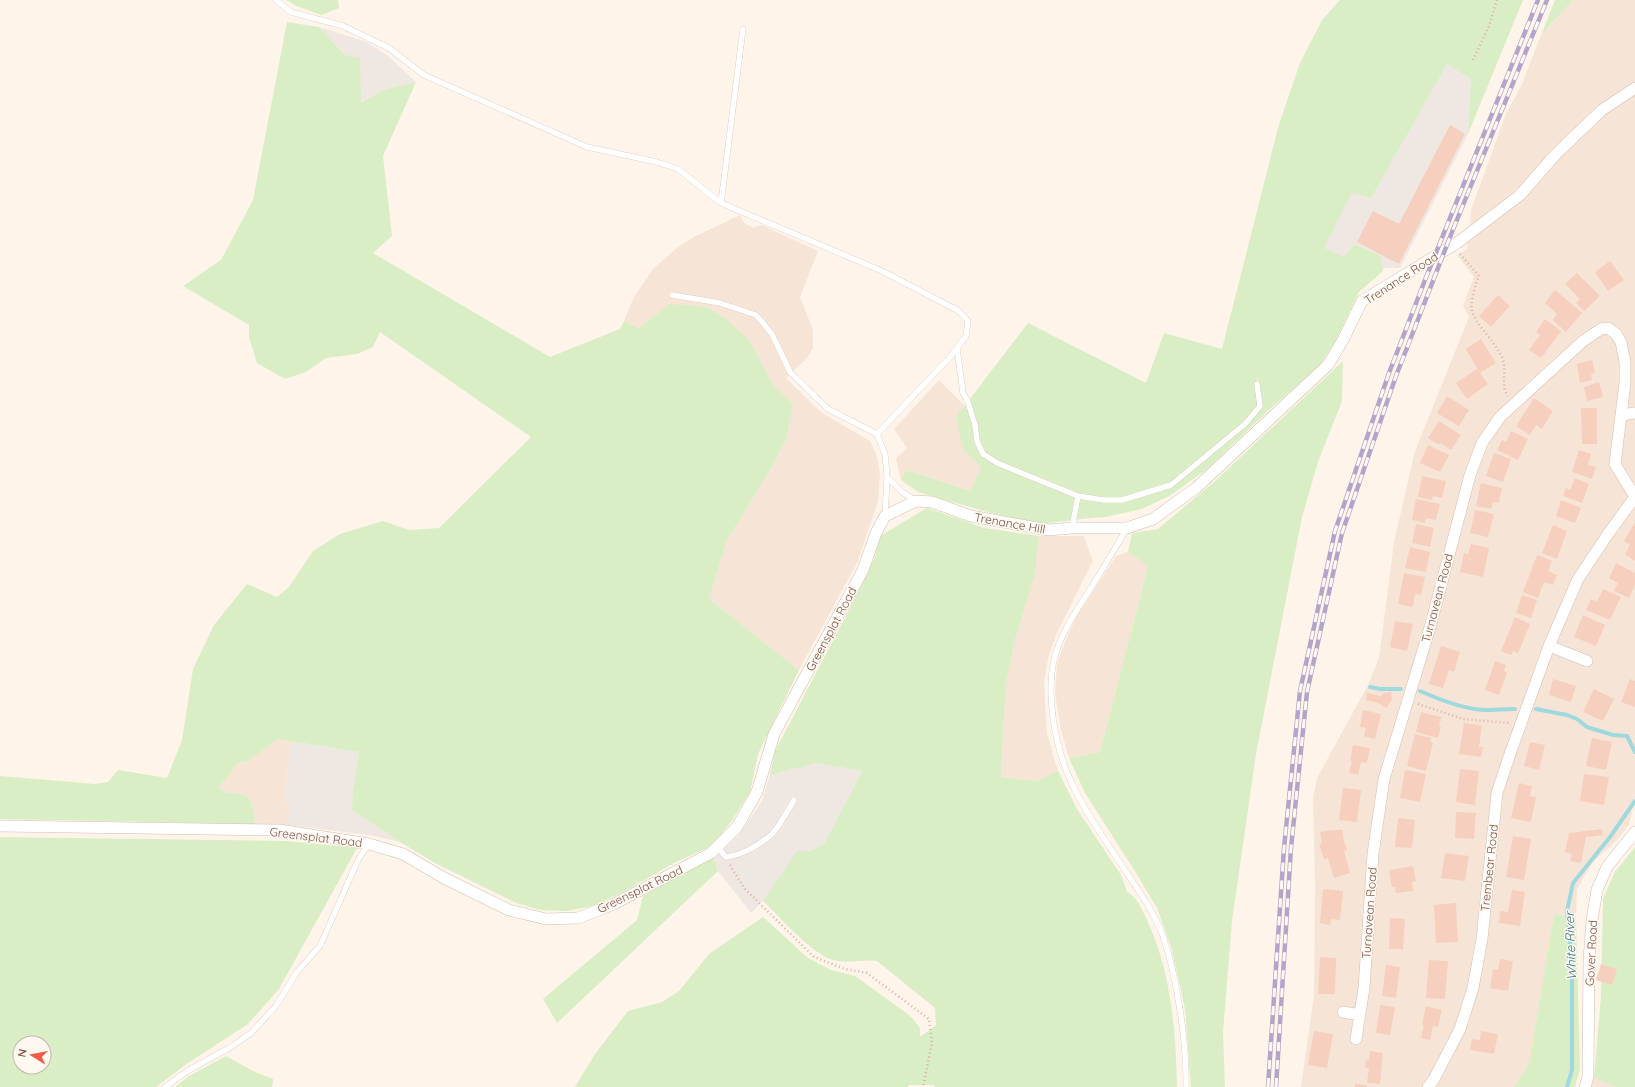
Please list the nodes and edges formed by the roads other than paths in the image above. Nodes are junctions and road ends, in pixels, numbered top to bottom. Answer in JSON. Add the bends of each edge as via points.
{"nodes":[{"id":1,"x":276,"y":0,"type":"edge"},
{"id":2,"x":743,"y":29,"type":"dead end"},
{"id":3,"x":1635,"y":88,"type":"edge"},
{"id":4,"x":721,"y":203,"type":"junction"},
{"id":5,"x":672,"y":295,"type":"dead end"},
{"id":6,"x":957,"y":348,"type":"junction"},
{"id":7,"x":1257,"y":384,"type":"dead end"},
{"id":8,"x":1635,"y":413,"type":"edge"},
{"id":9,"x":1622,"y":415,"type":"junction"},
{"id":10,"x":877,"y":434,"type":"junction"},
{"id":11,"x":887,"y":477,"type":"junction"},
{"id":12,"x":1078,"y":496,"type":"junction"},
{"id":13,"x":1635,"y":497,"type":"edge"},
{"id":14,"x":916,"y":501,"type":"junction"},
{"id":15,"x":885,"y":516,"type":"junction"},
{"id":16,"x":1153,"y":519,"type":"joint"},
{"id":17,"x":1072,"y":528,"type":"junction"},
{"id":18,"x":1127,"y":528,"type":"junction"},
{"id":19,"x":1549,"y":646,"type":"junction"},
{"id":20,"x":1587,"y":661,"type":"dead end"},
{"id":21,"x":794,"y":800,"type":"dead end"},
{"id":22,"x":0,"y":826,"type":"edge"},
{"id":23,"x":1635,"y":832,"type":"edge"},
{"id":24,"x":369,"y":844,"type":"junction"},
{"id":25,"x":717,"y":847,"type":"junction"},
{"id":26,"x":1343,"y":1012,"type":"dead end"},
{"id":27,"x":1360,"y":1015,"type":"junction"},
{"id":28,"x":1356,"y":1039,"type":"dead end"},
{"id":29,"x":165,"y":1087,"type":"edge"},
{"id":30,"x":1186,"y":1087,"type":"edge"},
{"id":31,"x":1428,"y":1087,"type":"edge"},
{"id":32,"x":1585,"y":1087,"type":"edge"}],
"edges":[{"from":1,"to":4,"type":"lane","via":[[291,12],[343,26],[388,48],[424,75],[587,147],[678,169]]},
{"from":2,"to":4,"type":"lane"},
{"from":3,"to":16,"type":"street","name":"Trenance Road","via":[[1597,116],[1556,154],[1520,195],[1453,245],[1362,300],[1328,365],[1196,488]]},
{"from":4,"to":6,"type":"lane","via":[[882,272],[959,311],[968,321],[966,336]]},
{"from":5,"to":10,"type":"lane","via":[[720,304],[756,316],[772,334],[790,372],[828,409]]},
{"from":6,"to":10,"type":"lane"},
{"from":6,"to":12,"type":"lane","via":[[963,393],[983,454],[997,463]]},
{"from":7,"to":12,"type":"lane","via":[[1260,406],[1245,424],[1171,485],[1122,500]]},
{"from":8,"to":9,"type":"street"},
{"from":9,"to":13,"type":"street","name":"Turnavean Road","via":[[1615,464]]},
{"from":9,"to":27,"type":"street","name":"Turnavean Road","via":[[1625,362],[1621,342],[1608,328],[1601,329],[1583,341],[1500,417],[1482,443],[1470,475],[1431,624],[1384,779],[1373,854]]},
{"from":10,"to":11,"type":"lane","via":[[885,454]]},
{"from":11,"to":14,"type":"lane"},
{"from":11,"to":15,"type":"lane"},
{"from":12,"to":17,"type":"lane"},
{"from":13,"to":19,"type":"street","name":"Trembear Road","via":[[1578,579]]},
{"from":14,"to":15,"type":"street"},
{"from":14,"to":17,"type":"street","name":"Trenance Hill","via":[[932,502],[970,516],[1048,530]]},
{"from":15,"to":25,"type":"street","name":"Greensplat Road","via":[[863,570],[774,734],[757,792],[737,827]]},
{"from":16,"to":18,"type":"street","name":"Trenance Hill"},
{"from":17,"to":18,"type":"street","name":"Trenance Hill"},
{"from":18,"to":30,"type":"lane","via":[[1064,631],[1050,678],[1052,704],[1058,742],[1072,783],[1095,825],[1142,894],[1163,936],[1181,1017]]},
{"from":19,"to":20,"type":"street"},
{"from":19,"to":31,"type":"street","name":"Trembear Road","via":[[1497,794],[1482,940],[1473,988],[1460,1029]]},
{"from":21,"to":25,"type":"lane","via":[[773,833],[738,856],[726,857]]},
{"from":22,"to":24,"type":"street","name":"Greensplat Road","via":[[279,830]]},
{"from":23,"to":32,"type":"street","name":"Gover Road","via":[[1607,867],[1597,890],[1589,960],[1588,1077]]},
{"from":24,"to":25,"type":"street","name":"Greensplat Road","via":[[402,854],[510,910],[546,919],[578,918],[614,904],[711,853]]},
{"from":24,"to":29,"type":"lane","via":[[359,858],[320,946],[297,972],[276,1006],[251,1033]]},
{"from":26,"to":27,"type":"street"},
{"from":27,"to":28,"type":"street","name":"Turnavean Road"}]}
